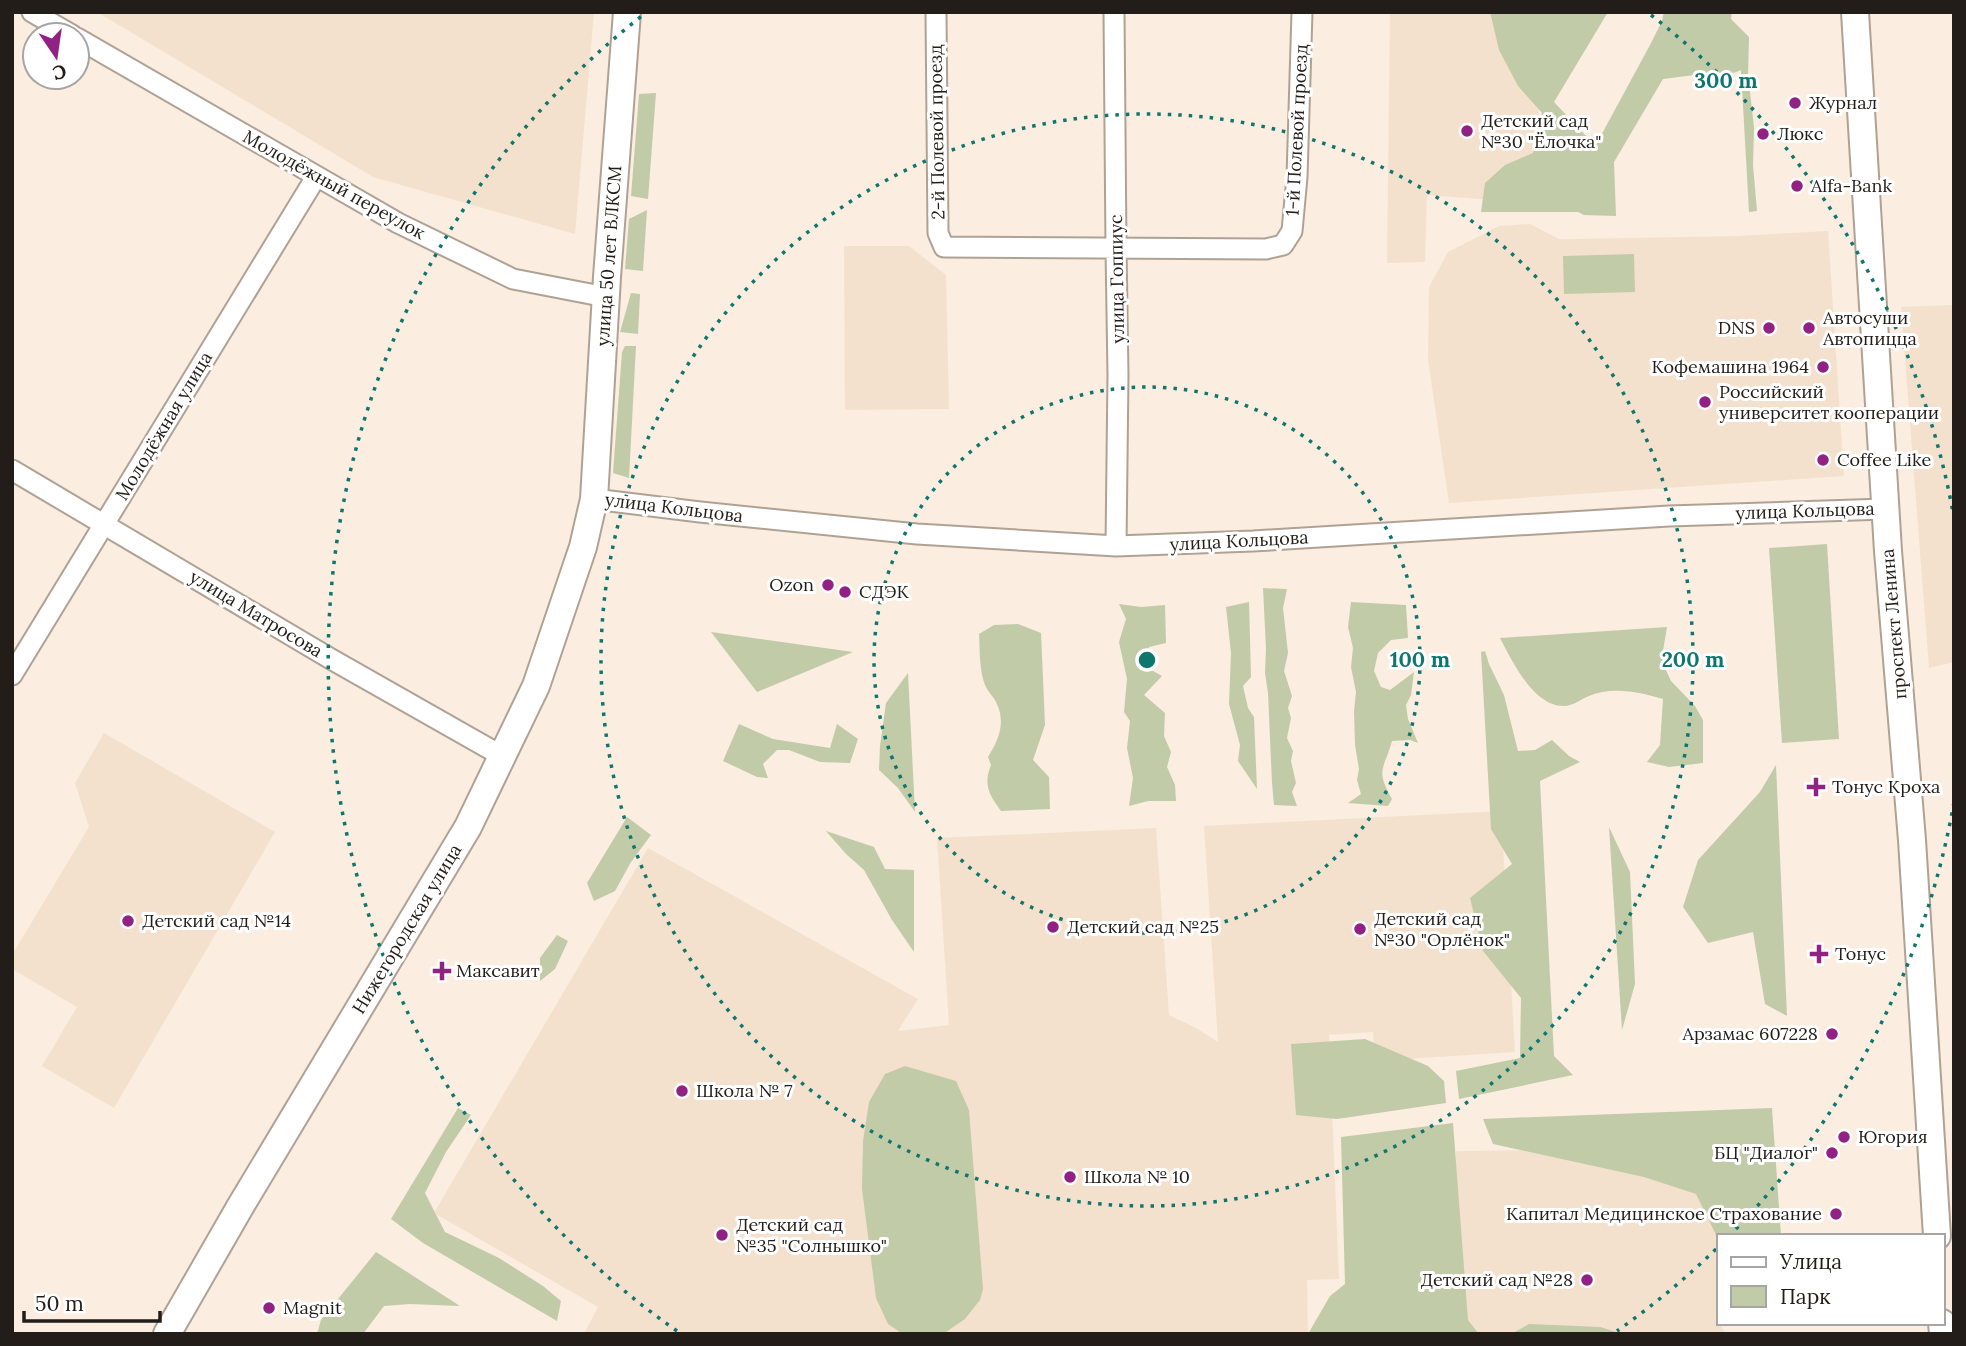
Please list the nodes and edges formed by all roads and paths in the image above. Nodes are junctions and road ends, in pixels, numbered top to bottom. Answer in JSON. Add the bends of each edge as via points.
{"nodes":[{"id":1,"x":32,"y":12,"type":"edge"},
{"id":2,"x":627,"y":12,"type":"edge"},
{"id":3,"x":936,"y":12,"type":"edge"},
{"id":4,"x":1114,"y":12,"type":"edge"},
{"id":5,"x":1302,"y":12,"type":"edge"},
{"id":6,"x":1855,"y":12,"type":"edge"},
{"id":7,"x":48,"y":21,"type":"edge"},
{"id":8,"x":91,"y":46,"type":"edge"},
{"id":9,"x":316,"y":177,"type":"junction"},
{"id":10,"x":1115,"y":249,"type":"junction"},
{"id":11,"x":606,"y":297,"type":"junction"},
{"id":12,"x":12,"y":470,"type":"edge"},
{"id":13,"x":594,"y":499,"type":"junction"},
{"id":14,"x":1886,"y":509,"type":"junction"},
{"id":15,"x":104,"y":524,"type":"junction"},
{"id":16,"x":1116,"y":546,"type":"junction"},
{"id":17,"x":12,"y":675,"type":"edge"},
{"id":18,"x":502,"y":756,"type":"junction"},
{"id":19,"x":1937,"y":1234,"type":"edge"},
{"id":20,"x":167,"y":1334,"type":"edge"}],
"edges":[{"from":1,"to":7,"type":"street"},
{"from":2,"to":11,"type":"street","name":"улица 50 лет ВЛКСМ"},
{"from":3,"to":10,"type":"street","name":"2-й Полевой проезд","via":[[938,233],[944,247]]},
{"from":4,"to":10,"type":"street","name":"улица Гоппиус"},
{"from":5,"to":10,"type":"street","name":"1-й Полевой проезд","via":[[1297,177],[1292,231],[1283,245],[1266,249]]},
{"from":6,"to":14,"type":"street","name":"проспект Ленина"},
{"from":8,"to":9,"type":"street","name":"Молодёжный переулок"},
{"from":9,"to":11,"type":"street","name":"Молодёжный переулок","via":[[513,279]]},
{"from":9,"to":15,"type":"street","name":"Молодёжная улица"},
{"from":10,"to":16,"type":"street","name":"улица Гоппиус"},
{"from":11,"to":13,"type":"street","name":"улица 50 лет ВЛКСМ"},
{"from":12,"to":15,"type":"street","name":"улица Матросова"},
{"from":13,"to":16,"type":"street","name":"улица Кольцова","via":[[917,534]]},
{"from":13,"to":18,"type":"street","name":"Нижегородская улица","via":[[583,547],[536,686]]},
{"from":14,"to":16,"type":"street","name":"улица Кольцова"},
{"from":14,"to":19,"type":"street","name":"проспект Ленина"},
{"from":15,"to":17,"type":"street","name":"Молодёжная улица"},
{"from":15,"to":18,"type":"street","name":"улица Матросова"},
{"from":18,"to":20,"type":"street","name":"Нижегородская улица","via":[[468,827]]}]}
